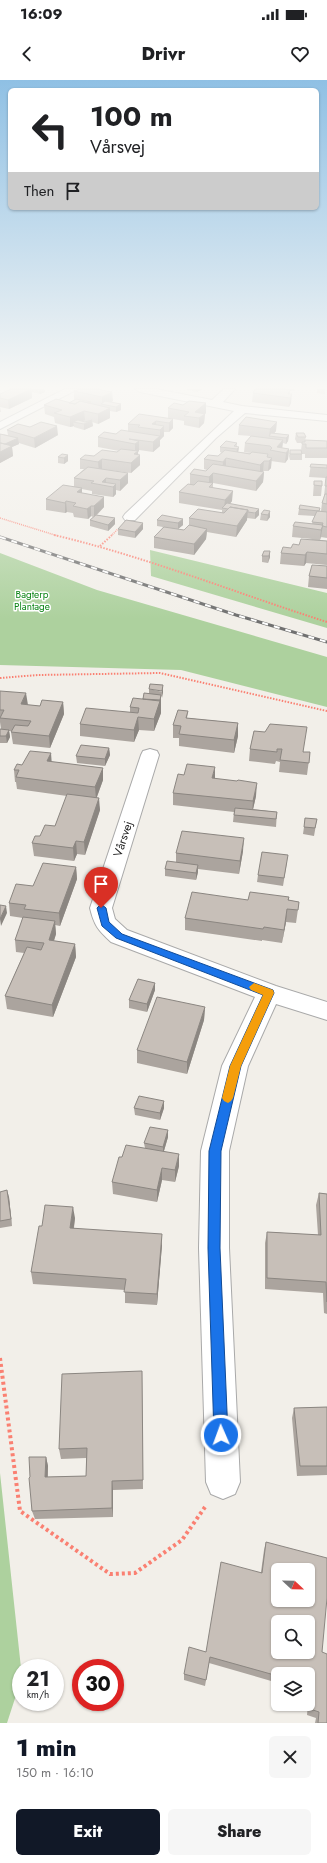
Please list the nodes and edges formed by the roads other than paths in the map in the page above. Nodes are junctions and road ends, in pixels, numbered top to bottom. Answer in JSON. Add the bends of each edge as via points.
{"nodes":[{"id":1,"x":182,"y":466,"type":"edge"},
{"id":2,"x":130,"y":518,"type":"road end"},
{"id":3,"x":150,"y":755,"type":"dead end"},
{"id":4,"x":269,"y":993,"type":"junction"},
{"id":5,"x":327,"y":1011,"type":"edge"},
{"id":6,"x":223,"y":1482,"type":"road end"}],
"edges":[{"from":1,"to":2,"type":"street"},
{"from":3,"to":4,"type":"street","name":"Vårsvej","via":[[101,908],[105,923],[119,936]]},
{"from":4,"to":5,"type":"street","name":"Vårsvej"},
{"from":4,"to":6,"type":"street","via":[[235,1066],[215,1151],[214,1248]]}]}
